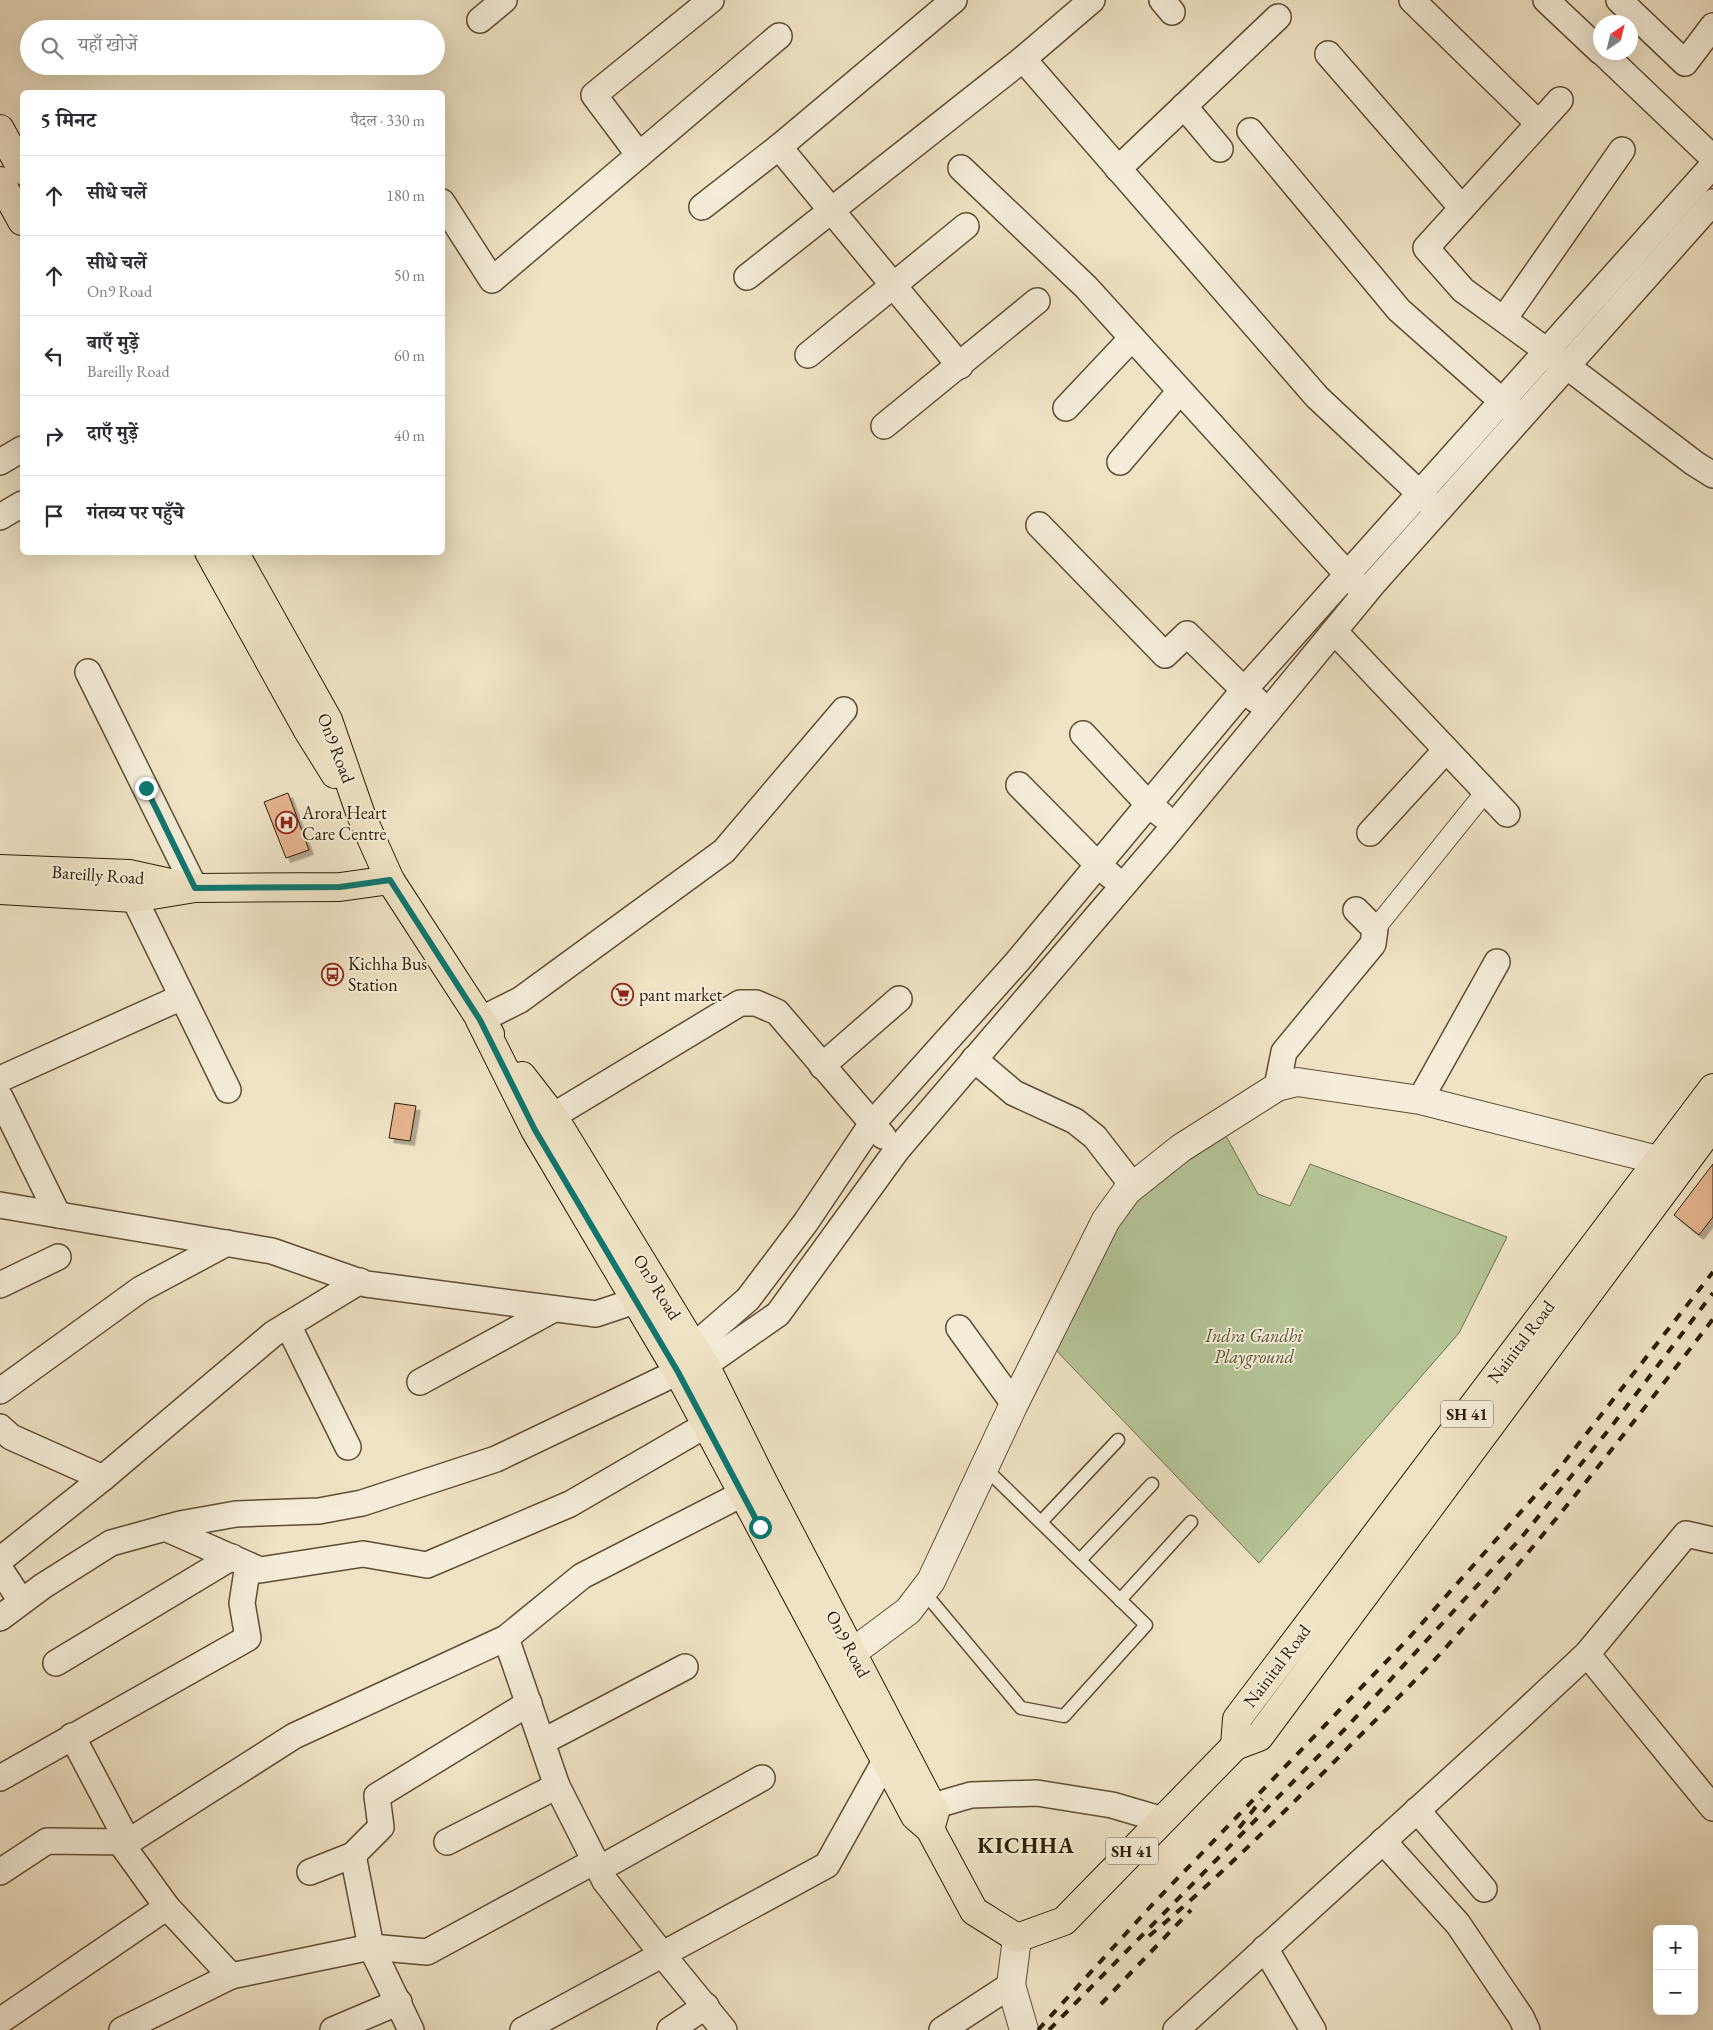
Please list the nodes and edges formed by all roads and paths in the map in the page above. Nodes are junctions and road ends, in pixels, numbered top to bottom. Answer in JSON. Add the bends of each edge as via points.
{"nodes":[{"id":1,"x":504,"y":0,"type":"edge"},
{"id":2,"x":954,"y":0,"type":"edge"},
{"id":3,"x":1092,"y":0,"type":"edge"},
{"id":4,"x":1412,"y":0,"type":"edge"},
{"id":5,"x":1546,"y":0,"type":"edge"},
{"id":6,"x":1619,"y":0,"type":"edge"},
{"id":7,"x":697,"y":4,"type":"edge"},
{"id":8,"x":1278,"y":16,"type":"dead end"},
{"id":9,"x":480,"y":20,"type":"dead end"},
{"id":10,"x":1713,"y":26,"type":"edge"},
{"id":11,"x":779,"y":36,"type":"dead end"},
{"id":12,"x":1593,"y":44,"type":"edge"},
{"id":13,"x":1328,"y":54,"type":"dead end"},
{"id":14,"x":1023,"y":60,"type":"junction"},
{"id":15,"x":1609,"y":60,"type":"edge"},
{"id":16,"x":1560,"y":100,"type":"dead end"},
{"id":17,"x":1184,"y":106,"type":"junction"},
{"id":18,"x":1538,"y":123,"type":"junction"},
{"id":19,"x":0,"y":129,"type":"edge"},
{"id":20,"x":1250,"y":132,"type":"dead end"},
{"id":21,"x":779,"y":148,"type":"junction"},
{"id":22,"x":1220,"y":149,"type":"dead end"},
{"id":23,"x":1622,"y":150,"type":"dead end"},
{"id":24,"x":639,"y":155,"type":"junction"},
{"id":25,"x":1713,"y":158,"type":"edge"},
{"id":26,"x":1713,"y":165,"type":"edge"},
{"id":27,"x":20,"y":166,"type":"edge"},
{"id":28,"x":961,"y":168,"type":"dead end"},
{"id":29,"x":1118,"y":169,"type":"junction"},
{"id":30,"x":0,"y":181,"type":"edge"},
{"id":31,"x":1713,"y":202,"type":"edge"},
{"id":32,"x":445,"y":207,"type":"edge"},
{"id":33,"x":702,"y":207,"type":"dead end"},
{"id":34,"x":1462,"y":208,"type":"junction"},
{"id":35,"x":832,"y":211,"type":"junction"},
{"id":36,"x":20,"y":217,"type":"edge"},
{"id":37,"x":966,"y":226,"type":"dead end"},
{"id":38,"x":747,"y":277,"type":"dead end"},
{"id":39,"x":893,"y":286,"type":"junction"},
{"id":40,"x":1037,"y":301,"type":"dead end"},
{"id":41,"x":1504,"y":320,"type":"junction"},
{"id":42,"x":1132,"y":338,"type":"junction"},
{"id":43,"x":1547,"y":351,"type":"junction"},
{"id":44,"x":808,"y":356,"type":"dead end"},
{"id":45,"x":960,"y":366,"type":"junction"},
{"id":46,"x":1567,"y":366,"type":"junction"},
{"id":47,"x":1180,"y":391,"type":"junction"},
{"id":48,"x":1502,"y":402,"type":"junction"},
{"id":49,"x":1066,"y":408,"type":"dead end"},
{"id":50,"x":1521,"y":418,"type":"junction"},
{"id":51,"x":884,"y":426,"type":"dead end"},
{"id":52,"x":20,"y":449,"type":"edge"},
{"id":53,"x":0,"y":462,"type":"edge"},
{"id":54,"x":1120,"y":462,"type":"dead end"},
{"id":55,"x":1713,"y":475,"type":"edge"},
{"id":56,"x":1419,"y":494,"type":"junction"},
{"id":57,"x":20,"y":505,"type":"edge"},
{"id":58,"x":1438,"y":510,"type":"junction"},
{"id":59,"x":0,"y":517,"type":"edge"},
{"id":60,"x":1039,"y":525,"type":"dead end"},
{"id":61,"x":211,"y":555,"type":"edge"},
{"id":62,"x":236,"y":555,"type":"edge"},
{"id":63,"x":1346,"y":575,"type":"junction"},
{"id":64,"x":1365,"y":593,"type":"junction"},
{"id":65,"x":1334,"y":631,"type":"junction"},
{"id":66,"x":88,"y":672,"type":"dead end"},
{"id":67,"x":1244,"y":690,"type":"junction"},
{"id":68,"x":844,"y":710,"type":"dead end"},
{"id":69,"x":1269,"y":710,"type":"junction"},
{"id":70,"x":1083,"y":734,"type":"dead end"},
{"id":71,"x":1446,"y":750,"type":"junction"},
{"id":72,"x":1020,"y":785,"type":"dead end"},
{"id":73,"x":1486,"y":792,"type":"junction"},
{"id":74,"x":1149,"y":804,"type":"junction"},
{"id":75,"x":1507,"y":814,"type":"dead end"},
{"id":76,"x":362,"y":815,"type":"junction"},
{"id":77,"x":1174,"y":824,"type":"junction"},
{"id":78,"x":1370,"y":833,"type":"dead end"},
{"id":79,"x":1098,"y":865,"type":"junction"},
{"id":80,"x":0,"y":869,"type":"edge"},
{"id":81,"x":390,"y":880,"type":"junction"},
{"id":82,"x":1123,"y":885,"type":"junction"},
{"id":83,"x":195,"y":888,"type":"junction"},
{"id":84,"x":0,"y":890,"type":"edge"},
{"id":85,"x":134,"y":898,"type":"junction"},
{"id":86,"x":1356,"y":910,"type":"dead end"},
{"id":87,"x":1375,"y":929,"type":"junction"},
{"id":88,"x":1497,"y":962,"type":"dead end"},
{"id":89,"x":182,"y":997,"type":"junction"},
{"id":90,"x":899,"y":998,"type":"dead end"},
{"id":91,"x":480,"y":1020,"type":"junction"},
{"id":92,"x":974,"y":1059,"type":"junction"},
{"id":93,"x":822,"y":1066,"type":"junction"},
{"id":94,"x":0,"y":1079,"type":"edge"},
{"id":95,"x":1277,"y":1087,"type":"junction"},
{"id":96,"x":1713,"y":1088,"type":"edge"},
{"id":97,"x":228,"y":1090,"type":"dead end"},
{"id":98,"x":0,"y":1097,"type":"edge"},
{"id":99,"x":1420,"y":1100,"type":"junction"},
{"id":100,"x":553,"y":1116,"type":"junction"},
{"id":101,"x":871,"y":1125,"type":"junction"},
{"id":102,"x":1713,"y":1125,"type":"edge"},
{"id":103,"x":897,"y":1150,"type":"junction"},
{"id":104,"x":1658,"y":1160,"type":"junction"},
{"id":105,"x":1133,"y":1186,"type":"junction"},
{"id":106,"x":0,"y":1205,"type":"edge"},
{"id":107,"x":58,"y":1215,"type":"junction"},
{"id":108,"x":227,"y":1243,"type":"junction"},
{"id":109,"x":58,"y":1257,"type":"dead end"},
{"id":110,"x":360,"y":1281,"type":"junction"},
{"id":111,"x":0,"y":1285,"type":"edge"},
{"id":112,"x":635,"y":1301,"type":"junction"},
{"id":113,"x":554,"y":1309,"type":"junction"},
{"id":114,"x":288,"y":1325,"type":"junction"},
{"id":115,"x":959,"y":1328,"type":"dead end"},
{"id":116,"x":700,"y":1355,"type":"junction"},
{"id":117,"x":678,"y":1372,"type":"junction"},
{"id":118,"x":420,"y":1382,"type":"dead end"},
{"id":119,"x":0,"y":1391,"type":"edge"},
{"id":120,"x":1014,"y":1404,"type":"junction"},
{"id":121,"x":706,"y":1425,"type":"junction"},
{"id":122,"x":4,"y":1436,"type":"edge"},
{"id":123,"x":1118,"y":1440,"type":"dead end"},
{"id":124,"x":348,"y":1447,"type":"dead end"},
{"id":125,"x":984,"y":1467,"type":"junction"},
{"id":126,"x":103,"y":1478,"type":"junction"},
{"id":127,"x":1152,"y":1484,"type":"dead end"},
{"id":128,"x":742,"y":1494,"type":"junction"},
{"id":129,"x":1041,"y":1522,"type":"junction"},
{"id":130,"x":1191,"y":1522,"type":"dead end"},
{"id":131,"x":165,"y":1528,"type":"junction"},
{"id":132,"x":1713,"y":1540,"type":"edge"},
{"id":133,"x":0,"y":1560,"type":"edge"},
{"id":134,"x":1080,"y":1560,"type":"junction"},
{"id":135,"x":240,"y":1561,"type":"junction"},
{"id":136,"x":0,"y":1570,"type":"edge"},
{"id":137,"x":923,"y":1591,"type":"junction"},
{"id":138,"x":1120,"y":1600,"type":"junction"},
{"id":139,"x":21,"y":1602,"type":"junction"},
{"id":140,"x":0,"y":1618,"type":"edge"},
{"id":141,"x":506,"y":1638,"type":"junction"},
{"id":142,"x":852,"y":1652,"type":"junction"},
{"id":143,"x":1586,"y":1654,"type":"junction"},
{"id":144,"x":56,"y":1662,"type":"dead end"},
{"id":145,"x":685,"y":1667,"type":"dead end"},
{"id":146,"x":529,"y":1703,"type":"junction"},
{"id":147,"x":72,"y":1736,"type":"junction"},
{"id":148,"x":542,"y":1742,"type":"junction"},
{"id":149,"x":1235,"y":1746,"type":"junction"},
{"id":150,"x":885,"y":1761,"type":"junction"},
{"id":151,"x":0,"y":1778,"type":"edge"},
{"id":152,"x":762,"y":1778,"type":"dead end"},
{"id":153,"x":557,"y":1786,"type":"junction"},
{"id":154,"x":1713,"y":1808,"type":"edge"},
{"id":155,"x":1417,"y":1810,"type":"junction"},
{"id":156,"x":931,"y":1818,"type":"junction"},
{"id":157,"x":1163,"y":1820,"type":"junction"},
{"id":158,"x":1383,"y":1841,"type":"junction"},
{"id":159,"x":124,"y":1842,"type":"junction"},
{"id":160,"x":447,"y":1842,"type":"dead end"},
{"id":161,"x":352,"y":1854,"type":"junction"},
{"id":162,"x":597,"y":1865,"type":"junction"},
{"id":163,"x":0,"y":1872,"type":"edge"},
{"id":164,"x":310,"y":1872,"type":"dead end"},
{"id":165,"x":1484,"y":1889,"type":"dead end"},
{"id":166,"x":167,"y":1906,"type":"junction"},
{"id":167,"x":1017,"y":1938,"type":"junction"},
{"id":168,"x":371,"y":1947,"type":"junction"},
{"id":169,"x":1265,"y":1948,"type":"junction"},
{"id":170,"x":662,"y":1954,"type":"junction"},
{"id":171,"x":231,"y":1976,"type":"junction"},
{"id":172,"x":1011,"y":1985,"type":"junction"},
{"id":173,"x":399,"y":2002,"type":"junction"},
{"id":174,"x":706,"y":2006,"type":"junction"},
{"id":175,"x":0,"y":2021,"type":"edge"},
{"id":176,"x":1190,"y":2025,"type":"edge"},
{"id":177,"x":122,"y":2030,"type":"edge"},
{"id":178,"x":333,"y":2030,"type":"edge"},
{"id":179,"x":411,"y":2030,"type":"edge"},
{"id":180,"x":523,"y":2030,"type":"edge"},
{"id":181,"x":670,"y":2030,"type":"edge"},
{"id":182,"x":724,"y":2030,"type":"edge"},
{"id":183,"x":942,"y":2030,"type":"edge"},
{"id":184,"x":1024,"y":2030,"type":"edge"},
{"id":185,"x":1313,"y":2030,"type":"edge"},
{"id":186,"x":1527,"y":2030,"type":"edge"}],
"edges":[{"from":1,"to":9,"type":"street"},
{"from":2,"to":21,"type":"street"},
{"from":3,"to":14,"type":"street"},
{"from":4,"to":18,"type":"street"},
{"from":5,"to":12,"type":"street"},
{"from":6,"to":10,"type":"street","via":[[1685,63]]},
{"from":7,"to":24,"type":"street","via":[[594,95]]},
{"from":8,"to":17,"type":"street"},
{"from":11,"to":24,"type":"street"},
{"from":13,"to":34,"type":"street"},
{"from":14,"to":29,"type":"street"},
{"from":14,"to":35,"type":"street"},
{"from":15,"to":25,"type":"street"},
{"from":16,"to":18,"type":"street"},
{"from":17,"to":22,"type":"street"},
{"from":17,"to":29,"type":"street"},
{"from":18,"to":34,"type":"street"},
{"from":19,"to":27,"type":"main road"},
{"from":20,"to":48,"type":"street","via":[[1399,310]]},
{"from":21,"to":33,"type":"street"},
{"from":21,"to":35,"type":"street"},
{"from":23,"to":41,"type":"street"},
{"from":24,"to":32,"type":"street","via":[[492,280]]},
{"from":26,"to":43,"type":"street"},
{"from":28,"to":42,"type":"street","via":[[1086,287]]},
{"from":29,"to":56,"type":"street","via":[[1317,397]]},
{"from":30,"to":36,"type":"main road"},
{"from":31,"to":46,"type":"street"},
{"from":34,"to":41,"type":"street","via":[[1426,248],[1463,290]]},
{"from":35,"to":38,"type":"street"},
{"from":35,"to":39,"type":"street"},
{"from":37,"to":39,"type":"street"},
{"from":39,"to":44,"type":"street"},
{"from":39,"to":45,"type":"street"},
{"from":40,"to":45,"type":"street"},
{"from":41,"to":43,"type":"street"},
{"from":42,"to":47,"type":"street"},
{"from":42,"to":49,"type":"street"},
{"from":43,"to":46,"type":"street"},
{"from":43,"to":48,"type":"street"},
{"from":45,"to":51,"type":"street"},
{"from":46,"to":50,"type":"street"},
{"from":46,"to":55,"type":"street"},
{"from":47,"to":54,"type":"street"},
{"from":47,"to":63,"type":"street"},
{"from":48,"to":50,"type":"street"},
{"from":48,"to":56,"type":"street"},
{"from":50,"to":58,"type":"street"},
{"from":52,"to":53,"type":"street"},
{"from":56,"to":58,"type":"street"},
{"from":56,"to":63,"type":"street"},
{"from":57,"to":59,"type":"street"},
{"from":58,"to":64,"type":"street"},
{"from":60,"to":67,"type":"street","via":[[1165,655],[1187,634]]},
{"from":61,"to":76,"type":"main road","via":[[307,729]]},
{"from":62,"to":76,"type":"main road","name":"On9 Road","via":[[328,720]]},
{"from":63,"to":64,"type":"street"},
{"from":63,"to":67,"type":"street"},
{"from":64,"to":65,"type":"street"},
{"from":65,"to":69,"type":"street"},
{"from":65,"to":71,"type":"street"},
{"from":66,"to":83,"type":"street"},
{"from":67,"to":69,"type":"street"},
{"from":67,"to":74,"type":"street"},
{"from":68,"to":91,"type":"street","via":[[724,850],[520,1000]]},
{"from":69,"to":77,"type":"street"},
{"from":70,"to":74,"type":"street"},
{"from":71,"to":73,"type":"street"},
{"from":71,"to":78,"type":"street"},
{"from":72,"to":79,"type":"street"},
{"from":73,"to":75,"type":"street"},
{"from":73,"to":87,"type":"street"},
{"from":74,"to":77,"type":"street"},
{"from":74,"to":79,"type":"street"},
{"from":76,"to":81,"type":"main road","name":"On9 Road"},
{"from":77,"to":82,"type":"street"},
{"from":79,"to":82,"type":"street"},
{"from":79,"to":101,"type":"street","via":[[1017,962]]},
{"from":80,"to":83,"type":"main road","name":"Bareilly Road","via":[[129,874]]},
{"from":81,"to":83,"type":"main road","name":"Bareilly Road","via":[[340,887]]},
{"from":81,"to":91,"type":"main road","name":"On9 Road"},
{"from":82,"to":92,"type":"street"},
{"from":83,"to":85,"type":"main road","name":"Bareilly Road"},
{"from":84,"to":85,"type":"main road","name":"Bareilly Road"},
{"from":85,"to":89,"type":"street"},
{"from":86,"to":87,"type":"street"},
{"from":87,"to":95,"type":"street","via":[[1373,944],[1284,1052]]},
{"from":88,"to":99,"type":"street"},
{"from":89,"to":94,"type":"street"},
{"from":89,"to":97,"type":"street"},
{"from":90,"to":93,"type":"street"},
{"from":91,"to":100,"type":"main road","name":"On9 Road"},
{"from":91,"to":112,"type":"main road","via":[[535,1130]]},
{"from":92,"to":103,"type":"street"},
{"from":92,"to":105,"type":"street","via":[[1014,1092],[1075,1121],[1095,1137]]},
{"from":93,"to":100,"type":"street","via":[[777,1012],[756,1003],[740,1003]]},
{"from":93,"to":101,"type":"street"},
{"from":95,"to":99,"type":"street","via":[[1296,1082]]},
{"from":95,"to":105,"type":"street","via":[[1180,1148]]},
{"from":96,"to":104,"type":"main road","name":"Nainital Road","number":"SH 41"},
{"from":98,"to":107,"type":"street"},
{"from":99,"to":104,"type":"street"},
{"from":100,"to":116,"type":"main road","name":"On9 Road"},
{"from":101,"to":103,"type":"street"},
{"from":101,"to":116,"type":"street","via":[[806,1222],[748,1299]]},
{"from":102,"to":149,"type":"main road","name":"Nainital Road","via":[[1259,1737]]},
{"from":103,"to":116,"type":"street","via":[[778,1314]]},
{"from":104,"to":149,"type":"main road","name":"Nainital Road","number":"SH 41","via":[[1237,1719]]},
{"from":105,"to":120,"type":"street","via":[[1106,1220]]},
{"from":106,"to":107,"type":"street"},
{"from":107,"to":108,"type":"street"},
{"from":108,"to":110,"type":"street","via":[[272,1251]]},
{"from":108,"to":119,"type":"street","via":[[141,1289]]},
{"from":109,"to":111,"type":"street"},
{"from":110,"to":113,"type":"street"},
{"from":110,"to":114,"type":"street"},
{"from":112,"to":113,"type":"street","via":[[596,1314]]},
{"from":112,"to":117,"type":"main road"},
{"from":113,"to":118,"type":"street"},
{"from":114,"to":124,"type":"street"},
{"from":114,"to":126,"type":"street","via":[[273,1334]]},
{"from":115,"to":120,"type":"street"},
{"from":116,"to":142,"type":"main road","name":"On9 Road"},
{"from":117,"to":121,"type":"main road"},
{"from":117,"to":131,"type":"street","via":[[496,1458],[362,1503],[320,1511],[236,1514]]},
{"from":120,"to":125,"type":"street"},
{"from":121,"to":128,"type":"main road"},
{"from":121,"to":135,"type":"street","via":[[570,1504],[427,1565],[363,1554],[260,1570]]},
{"from":122,"to":126,"type":"street"},
{"from":123,"to":129,"type":"lane"},
{"from":125,"to":129,"type":"lane"},
{"from":125,"to":137,"type":"street","via":[[931,1581]]},
{"from":126,"to":133,"type":"street"},
{"from":127,"to":134,"type":"lane"},
{"from":128,"to":141,"type":"street","via":[[582,1576]]},
{"from":128,"to":150,"type":"main road"},
{"from":129,"to":134,"type":"lane"},
{"from":130,"to":138,"type":"lane"},
{"from":131,"to":135,"type":"street"},
{"from":131,"to":139,"type":"street","via":[[111,1543]]},
{"from":132,"to":143,"type":"street","via":[[1686,1534]]},
{"from":134,"to":138,"type":"lane"},
{"from":135,"to":144,"type":"street"},
{"from":135,"to":147,"type":"street","via":[[248,1638]]},
{"from":136,"to":139,"type":"street"},
{"from":137,"to":138,"type":"lane","via":[[1021,1708],[1064,1716],[1146,1625]]},
{"from":137,"to":142,"type":"street","via":[[908,1611]]},
{"from":139,"to":140,"type":"street"},
{"from":141,"to":146,"type":"street"},
{"from":141,"to":159,"type":"street","via":[[294,1736]]},
{"from":142,"to":156,"type":"main road","name":"On9 Road"},
{"from":143,"to":154,"type":"street"},
{"from":143,"to":155,"type":"street"},
{"from":145,"to":148,"type":"street"},
{"from":146,"to":148,"type":"street"},
{"from":146,"to":161,"type":"street","via":[[377,1796],[381,1827]]},
{"from":147,"to":151,"type":"street"},
{"from":147,"to":159,"type":"street"},
{"from":148,"to":153,"type":"street"},
{"from":149,"to":157,"type":"main road","name":"Nainital Road","number":"SH 41"},
{"from":150,"to":156,"type":"main road","via":[[915,1816]]},
{"from":150,"to":170,"type":"street","via":[[827,1865]]},
{"from":152,"to":162,"type":"street"},
{"from":153,"to":160,"type":"street"},
{"from":153,"to":162,"type":"street"},
{"from":155,"to":158,"type":"street"},
{"from":155,"to":165,"type":"street"},
{"from":156,"to":157,"type":"street","via":[[971,1795],[1036,1793],[1112,1805]]},
{"from":156,"to":167,"type":"main road","name":"On9 Road","via":[[974,1911]]},
{"from":157,"to":167,"type":"main road","name":"Nainital Road","number":"SH 41","via":[[1064,1921]]},
{"from":158,"to":169,"type":"street"},
{"from":158,"to":186,"type":"street","via":[[1458,1924]]},
{"from":159,"to":163,"type":"street","via":[[47,1841]]},
{"from":159,"to":166,"type":"street"},
{"from":161,"to":164,"type":"street"},
{"from":161,"to":168,"type":"street"},
{"from":162,"to":168,"type":"street","via":[[427,1952]]},
{"from":162,"to":170,"type":"street","via":[[605,1881]]},
{"from":166,"to":171,"type":"street"},
{"from":166,"to":175,"type":"street"},
{"from":167,"to":172,"type":"street"},
{"from":168,"to":171,"type":"street"},
{"from":168,"to":173,"type":"street"},
{"from":169,"to":176,"type":"street"},
{"from":169,"to":185,"type":"street"},
{"from":170,"to":174,"type":"street"},
{"from":170,"to":180,"type":"street"},
{"from":171,"to":177,"type":"street"},
{"from":172,"to":183,"type":"street"},
{"from":172,"to":184,"type":"street"},
{"from":173,"to":178,"type":"street"},
{"from":173,"to":179,"type":"street"},
{"from":174,"to":181,"type":"street"},
{"from":174,"to":182,"type":"street"}]}
